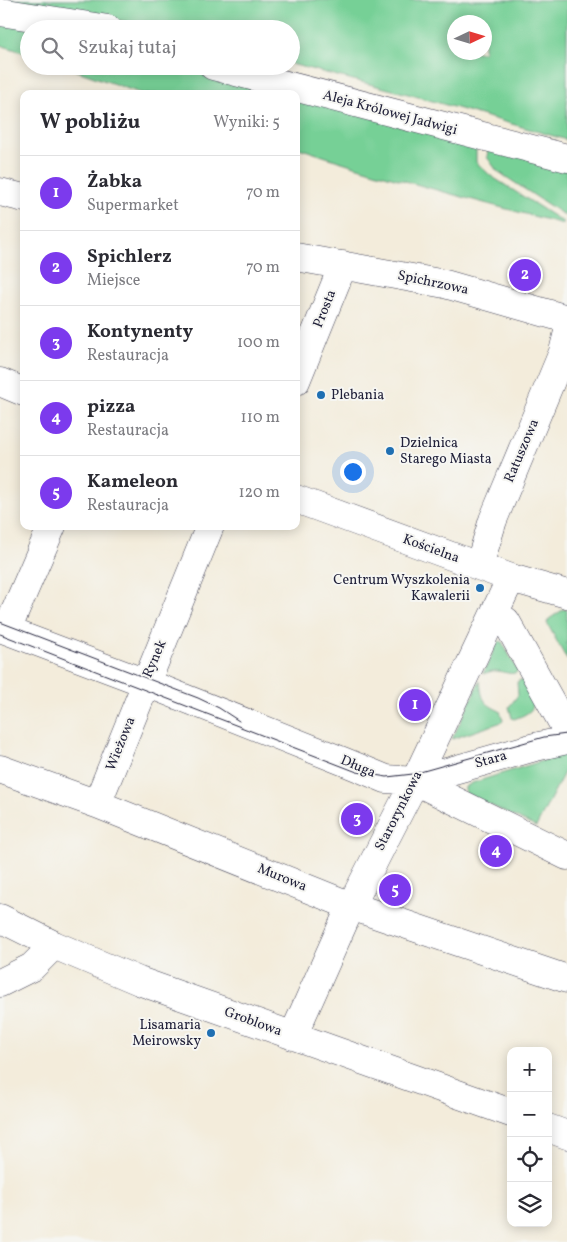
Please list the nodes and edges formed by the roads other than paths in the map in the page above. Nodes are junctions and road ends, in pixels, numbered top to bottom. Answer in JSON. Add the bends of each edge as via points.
{"nodes":[{"id":1,"x":0,"y":12,"type":"edge"},
{"id":2,"x":51,"y":20,"type":"edge"},
{"id":3,"x":247,"y":75,"type":"edge"},
{"id":4,"x":567,"y":158,"type":"edge"},
{"id":5,"x":0,"y":192,"type":"edge"},
{"id":6,"x":20,"y":197,"type":"edge"},
{"id":7,"x":300,"y":258,"type":"edge"},
{"id":8,"x":343,"y":265,"type":"junction"},
{"id":9,"x":567,"y":318,"type":"edge"},
{"id":10,"x":567,"y":336,"type":"edge"},
{"id":11,"x":300,"y":371,"type":"edge"},
{"id":12,"x":0,"y":382,"type":"edge"},
{"id":13,"x":20,"y":390,"type":"edge"},
{"id":14,"x":300,"y":499,"type":"edge"},
{"id":15,"x":50,"y":530,"type":"edge"},
{"id":16,"x":208,"y":530,"type":"edge"},
{"id":17,"x":479,"y":566,"type":"junction"},
{"id":18,"x":511,"y":578,"type":"junction"},
{"id":19,"x":567,"y":594,"type":"edge"},
{"id":20,"x":494,"y":614,"type":"junction"},
{"id":21,"x":3,"y":629,"type":"edge"},
{"id":22,"x":146,"y":683,"type":"junction"},
{"id":23,"x":567,"y":731,"type":"edge"},
{"id":24,"x":567,"y":740,"type":"edge"},
{"id":25,"x":0,"y":769,"type":"edge"},
{"id":26,"x":415,"y":781,"type":"junction"},
{"id":27,"x":97,"y":804,"type":"junction"},
{"id":28,"x":567,"y":856,"type":"edge"},
{"id":29,"x":351,"y":906,"type":"junction"},
{"id":30,"x":0,"y":918,"type":"edge"},
{"id":31,"x":54,"y":945,"type":"junction"},
{"id":32,"x":567,"y":980,"type":"edge"},
{"id":33,"x":0,"y":983,"type":"edge"},
{"id":34,"x":293,"y":1036,"type":"junction"},
{"id":35,"x":507,"y":1112,"type":"edge"},
{"id":36,"x":552,"y":1129,"type":"edge"},
{"id":37,"x":567,"y":1135,"type":"edge"}],
"edges":[{"from":1,"to":2,"type":"street"},
{"from":3,"to":4,"type":"street","name":"Aleja Królowej Jadwigi"},
{"from":5,"to":6,"type":"street"},
{"from":7,"to":8,"type":"street","name":"Spichrzowa"},
{"from":8,"to":9,"type":"street","name":"Spichrzowa","via":[[445,284]]},
{"from":8,"to":11,"type":"street","name":"Prosta"},
{"from":10,"to":17,"type":"street","name":"Ratuszowa","via":[[564,352],[493,520]]},
{"from":12,"to":13,"type":"street"},
{"from":14,"to":17,"type":"street","name":"Kościelna"},
{"from":15,"to":21,"type":"street","name":"Rynek"},
{"from":16,"to":22,"type":"street","name":"Rynek"},
{"from":17,"to":18,"type":"street","name":"Kościelna"},
{"from":18,"to":19,"type":"street","name":"Kościelna"},
{"from":18,"to":20,"type":"street","name":"Starorynkowa"},
{"from":20,"to":23,"type":"street","via":[[506,621]]},
{"from":20,"to":26,"type":"street","name":"Starorynkowa"},
{"from":21,"to":22,"type":"street","name":"Rynek"},
{"from":22,"to":26,"type":"street","name":"Długa","via":[[386,779]]},
{"from":22,"to":27,"type":"street","name":"Wieżowa"},
{"from":24,"to":26,"type":"street","name":"Stara"},
{"from":25,"to":27,"type":"street","name":"Murowa"},
{"from":26,"to":28,"type":"street","name":"Długa"},
{"from":26,"to":29,"type":"street","name":"Starorynkowa"},
{"from":27,"to":29,"type":"street","name":"Murowa"},
{"from":29,"to":32,"type":"street","name":"Murowa"},
{"from":29,"to":34,"type":"street","name":"Starorynkowa"},
{"from":30,"to":31,"type":"street","name":"Groblowa"},
{"from":31,"to":33,"type":"street","via":[[32,967]]},
{"from":31,"to":34,"type":"street","name":"Groblowa","via":[[139,981]]},
{"from":34,"to":35,"type":"street","name":"Groblowa"},
{"from":36,"to":37,"type":"street"}]}
